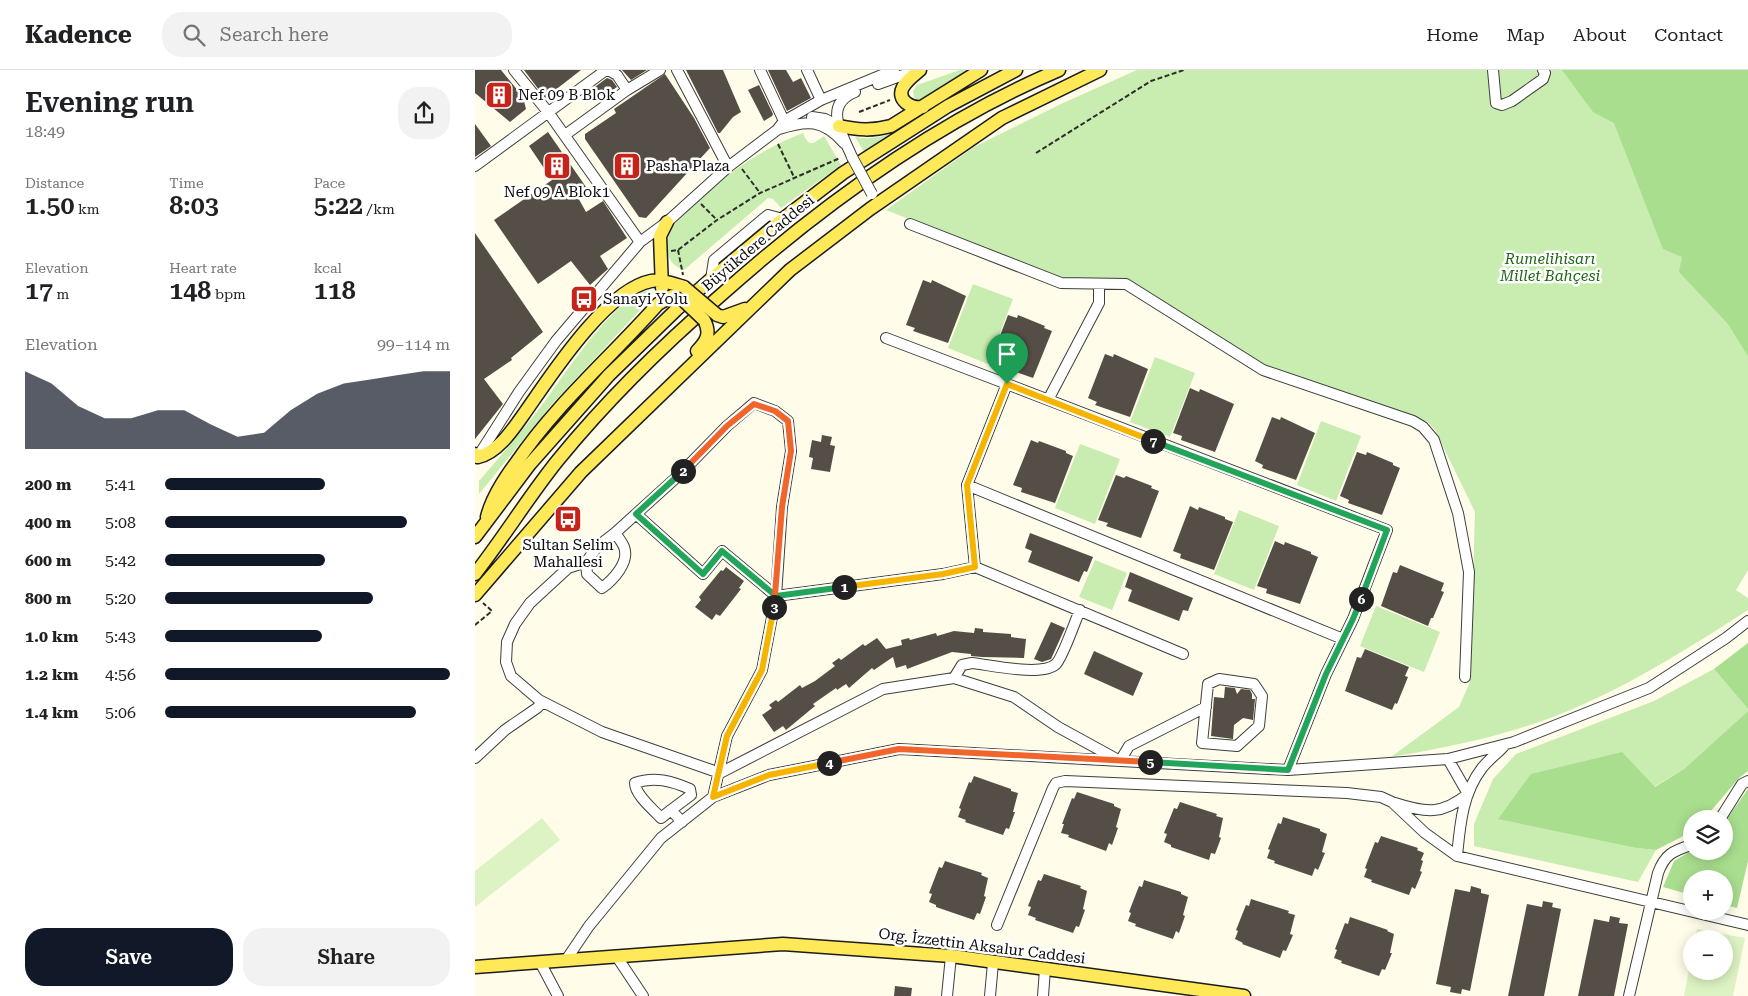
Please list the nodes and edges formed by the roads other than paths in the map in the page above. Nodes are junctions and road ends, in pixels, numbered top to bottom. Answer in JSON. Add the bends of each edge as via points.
{"nodes":[{"id":1,"x":514,"y":70,"type":"edge"},
{"id":2,"x":607,"y":70,"type":"edge"},
{"id":3,"x":660,"y":70,"type":"edge"},
{"id":4,"x":677,"y":70,"type":"edge"},
{"id":5,"x":760,"y":70,"type":"edge"},
{"id":6,"x":807,"y":70,"type":"edge"},
{"id":7,"x":894,"y":70,"type":"edge"},
{"id":8,"x":919,"y":70,"type":"edge"},
{"id":9,"x":981,"y":70,"type":"edge"},
{"id":10,"x":1016,"y":70,"type":"edge"},
{"id":11,"x":1059,"y":70,"type":"edge"},
{"id":12,"x":1100,"y":70,"type":"edge"},
{"id":13,"x":1493,"y":70,"type":"edge"},
{"id":14,"x":1543,"y":70,"type":"edge"},
{"id":15,"x":627,"y":90,"type":"junction"},
{"id":16,"x":821,"y":100,"type":"junction"},
{"id":17,"x":923,"y":106,"type":"junction"},
{"id":18,"x":548,"y":112,"type":"junction"},
{"id":19,"x":784,"y":122,"type":"junction"},
{"id":20,"x":839,"y":126,"type":"junction"},
{"id":21,"x":777,"y":130,"type":"junction"},
{"id":22,"x":565,"y":136,"type":"junction"},
{"id":23,"x":853,"y":157,"type":"junction"},
{"id":24,"x":732,"y":164,"type":"junction"},
{"id":25,"x":475,"y":166,"type":"edge"},
{"id":26,"x":870,"y":209,"type":"junction"},
{"id":27,"x":667,"y":222,"type":"junction"},
{"id":28,"x":910,"y":224,"type":"dead end"},
{"id":29,"x":639,"y":242,"type":"junction"},
{"id":30,"x":663,"y":257,"type":"junction"},
{"id":31,"x":662,"y":281,"type":"junction"},
{"id":32,"x":1099,"y":285,"type":"junction"},
{"id":33,"x":684,"y":287,"type":"junction"},
{"id":34,"x":758,"y":300,"type":"junction"},
{"id":35,"x":658,"y":304,"type":"junction"},
{"id":36,"x":886,"y":338,"type":"dead end"},
{"id":37,"x":676,"y":379,"type":"junction"},
{"id":38,"x":1007,"y":384,"type":"junction"},
{"id":39,"x":1048,"y":400,"type":"junction"},
{"id":40,"x":476,"y":458,"type":"edge"},
{"id":41,"x":967,"y":485,"type":"junction"},
{"id":42,"x":636,"y":514,"type":"junction"},
{"id":43,"x":486,"y":524,"type":"junction"},
{"id":44,"x":615,"y":533,"type":"junction"},
{"id":45,"x":475,"y":537,"type":"edge"},
{"id":46,"x":587,"y":562,"type":"junction"},
{"id":47,"x":975,"y":567,"type":"junction"},
{"id":48,"x":475,"y":574,"type":"edge"},
{"id":49,"x":475,"y":595,"type":"edge"},
{"id":50,"x":776,"y":596,"type":"junction"},
{"id":51,"x":1080,"y":610,"type":"junction"},
{"id":52,"x":1748,"y":621,"type":"edge"},
{"id":53,"x":1343,"y":639,"type":"junction"},
{"id":54,"x":1183,"y":654,"type":"dead end"},
{"id":55,"x":1465,"y":677,"type":"dead end"},
{"id":56,"x":954,"y":678,"type":"junction"},
{"id":57,"x":543,"y":702,"type":"junction"},
{"id":58,"x":1206,"y":707,"type":"junction"},
{"id":59,"x":1504,"y":746,"type":"junction"},
{"id":60,"x":475,"y":758,"type":"edge"},
{"id":61,"x":1448,"y":759,"type":"junction"},
{"id":62,"x":1120,"y":761,"type":"junction"},
{"id":63,"x":1288,"y":770,"type":"junction"},
{"id":64,"x":720,"y":773,"type":"junction"},
{"id":65,"x":1748,"y":781,"type":"edge"},
{"id":66,"x":1468,"y":794,"type":"junction"},
{"id":67,"x":713,"y":797,"type":"junction"},
{"id":68,"x":1392,"y":802,"type":"junction"},
{"id":69,"x":671,"y":810,"type":"junction"},
{"id":70,"x":1725,"y":810,"type":"edge"},
{"id":71,"x":682,"y":822,"type":"junction"},
{"id":72,"x":1683,"y":848,"type":"edge"},
{"id":73,"x":1457,"y":856,"type":"junction"},
{"id":74,"x":1651,"y":902,"type":"junction"},
{"id":75,"x":997,"y":925,"type":"dead end"},
{"id":76,"x":1748,"y":925,"type":"edge"},
{"id":77,"x":951,"y":956,"type":"junction"},
{"id":78,"x":617,"y":957,"type":"junction"},
{"id":79,"x":566,"y":960,"type":"junction"},
{"id":80,"x":540,"y":962,"type":"junction"},
{"id":81,"x":993,"y":963,"type":"junction"},
{"id":82,"x":475,"y":967,"type":"edge"},
{"id":83,"x":1045,"y":970,"type":"junction"},
{"id":84,"x":557,"y":996,"type":"edge"},
{"id":85,"x":643,"y":996,"type":"edge"},
{"id":86,"x":947,"y":996,"type":"edge"},
{"id":87,"x":990,"y":996,"type":"edge"},
{"id":88,"x":1043,"y":996,"type":"edge"},
{"id":89,"x":1244,"y":996,"type":"edge"},
{"id":90,"x":1629,"y":996,"type":"edge"}],
"edges":[{"from":1,"to":18,"type":"street"},
{"from":2,"to":15,"type":"street","via":[[617,75]]},
{"from":2,"to":18,"type":"street"},
{"from":3,"to":15,"type":"street"},
{"from":4,"to":24,"type":"street"},
{"from":5,"to":19,"type":"street"},
{"from":6,"to":16,"type":"street"},
{"from":7,"to":16,"type":"street"},
{"from":8,"to":17,"type":"main road","via":[[905,82],[901,89],[902,98],[913,107]]},
{"from":8,"to":20,"type":"street","via":[[843,98],[837,112]]},
{"from":9,"to":17,"type":"main road"},
{"from":10,"to":43,"type":"main road","name":"Büyükdere Caddesi","via":[[948,106],[870,155],[783,219],[711,279],[609,375],[530,464]]},
{"from":11,"to":48,"type":"main road","name":"Büyükdere Caddesi","via":[[981,108],[911,150],[809,220],[736,281],[649,360],[607,404],[559,459]]},
{"from":12,"to":26,"type":"main road","via":[[1002,118]]},
{"from":13,"to":14,"type":"street","via":[[1495,103],[1501,105],[1543,79]]},
{"from":15,"to":22,"type":"street"},
{"from":16,"to":19,"type":"street"},
{"from":17,"to":20,"type":"main road","via":[[891,126],[875,131]]},
{"from":18,"to":22,"type":"street"},
{"from":18,"to":25,"type":"street"},
{"from":19,"to":21,"type":"street"},
{"from":20,"to":21,"type":"street","via":[[825,119],[810,117]]},
{"from":20,"to":23,"type":"street"},
{"from":21,"to":23,"type":"street","via":[[797,124],[819,124],[838,137]]},
{"from":21,"to":24,"type":"street"},
{"from":22,"to":29,"type":"street"},
{"from":23,"to":26,"type":"street","bridge":true,"via":[[872,194]]},
{"from":24,"to":27,"type":"street"},
{"from":26,"to":34,"type":"main road","via":[[790,270]]},
{"from":27,"to":29,"type":"street"},
{"from":27,"to":30,"type":"main road","via":[[660,236]]},
{"from":28,"to":32,"type":"street","via":[[1061,283]]},
{"from":29,"to":40,"type":"street","via":[[556,341]]},
{"from":30,"to":31,"type":"main road"},
{"from":30,"to":33,"type":"main road","via":[[671,279]]},
{"from":31,"to":33,"type":"main road"},
{"from":31,"to":35,"type":"main road"},
{"from":31,"to":40,"type":"main road","via":[[639,284],[613,300],[588,328],[511,431],[487,455]]},
{"from":32,"to":39,"type":"street","via":[[1099,303]]},
{"from":32,"to":55,"type":"street","via":[[1126,284],[1263,370],[1423,427],[1434,440],[1458,513],[1469,572]]},
{"from":33,"to":34,"type":"main road","bridge":true,"via":[[723,317],[746,309]]},
{"from":34,"to":37,"type":"main road"},
{"from":35,"to":37,"type":"main road","bridge":true,"via":[[672,296],[683,300],[704,320],[708,331],[707,338]]},
{"from":35,"to":43,"type":"main road","via":[[549,418],[500,487]]},
{"from":36,"to":38,"type":"street"},
{"from":37,"to":49,"type":"main road","via":[[581,472]]},
{"from":38,"to":39,"type":"street"},
{"from":38,"to":41,"type":"street"},
{"from":39,"to":53,"type":"street","via":[[1387,530]]},
{"from":41,"to":47,"type":"street"},
{"from":41,"to":53,"type":"street"},
{"from":42,"to":44,"type":"street"},
{"from":42,"to":50,"type":"street","via":[[703,574],[722,551]]},
{"from":42,"to":50,"type":"street","via":[[754,404],[775,411],[788,421],[791,451],[782,507]]},
{"from":43,"to":45,"type":"main road","name":"Büyükdere Caddesi"},
{"from":44,"to":46,"type":"street","via":[[598,546]]},
{"from":44,"to":46,"type":"street","via":[[625,548],[624,562],[610,582],[602,588],[587,574]]},
{"from":46,"to":57,"type":"street","via":[[568,568],[530,603],[507,642],[506,662],[511,676]]},
{"from":47,"to":50,"type":"street"},
{"from":47,"to":51,"type":"street"},
{"from":50,"to":64,"type":"street","via":[[762,670],[727,736]]},
{"from":51,"to":54,"type":"street"},
{"from":51,"to":56,"type":"street","via":[[1058,663],[1047,670],[972,663],[962,666]]},
{"from":52,"to":59,"type":"street","via":[[1649,688]]},
{"from":53,"to":63,"type":"street"},
{"from":56,"to":62,"type":"street","via":[[1014,698]]},
{"from":56,"to":64,"type":"street","via":[[883,689]]},
{"from":57,"to":60,"type":"street","via":[[505,730]]},
{"from":57,"to":64,"type":"street","via":[[602,732]]},
{"from":58,"to":58,"type":"street","via":[[1208,684],[1219,679],[1254,684],[1263,696],[1259,726],[1237,746],[1202,743]]},
{"from":58,"to":62,"type":"street","via":[[1129,746]]},
{"from":59,"to":61,"type":"street"},
{"from":59,"to":66,"type":"street","via":[[1482,769]]},
{"from":61,"to":63,"type":"street"},
{"from":61,"to":66,"type":"street"},
{"from":62,"to":63,"type":"street"},
{"from":62,"to":67,"type":"street","via":[[899,749],[769,775]]},
{"from":64,"to":67,"type":"street"},
{"from":65,"to":70,"type":"street"},
{"from":66,"to":68,"type":"street","via":[[1447,808],[1429,811]]},
{"from":66,"to":73,"type":"street","via":[[1462,813]]},
{"from":67,"to":71,"type":"street"},
{"from":68,"to":73,"type":"street","via":[[1425,834]]},
{"from":68,"to":75,"type":"street","via":[[1381,797],[1347,793],[1056,783]]},
{"from":69,"to":69,"type":"street","via":[[661,818],[635,783],[655,778],[690,789],[691,795]]},
{"from":69,"to":71,"type":"street"},
{"from":71,"to":79,"type":"street","via":[[661,838],[589,926]]},
{"from":72,"to":74,"type":"street","via":[[1663,859]]},
{"from":73,"to":74,"type":"street"},
{"from":74,"to":76,"type":"street"},
{"from":74,"to":90,"type":"street"},
{"from":77,"to":78,"type":"main road","name":"Org. İzzettin Aksalur Caddesi","via":[[783,944]]},
{"from":77,"to":81,"type":"main road","name":"Org. İzzettin Aksalur Caddesi"},
{"from":77,"to":86,"type":"street"},
{"from":78,"to":79,"type":"main road","name":"Org. İzzettin Aksalur Caddesi"},
{"from":78,"to":85,"type":"street"},
{"from":79,"to":80,"type":"main road","name":"Org. İzzettin Aksalur Caddesi"},
{"from":80,"to":82,"type":"main road","name":"Org. İzzettin Aksalur Caddesi"},
{"from":80,"to":84,"type":"street"},
{"from":81,"to":83,"type":"main road","name":"Org. İzzettin Aksalur Caddesi"},
{"from":81,"to":87,"type":"street"},
{"from":83,"to":88,"type":"street"},
{"from":83,"to":89,"type":"main road","name":"Org. İzzettin Aksalur Caddesi"}]}
